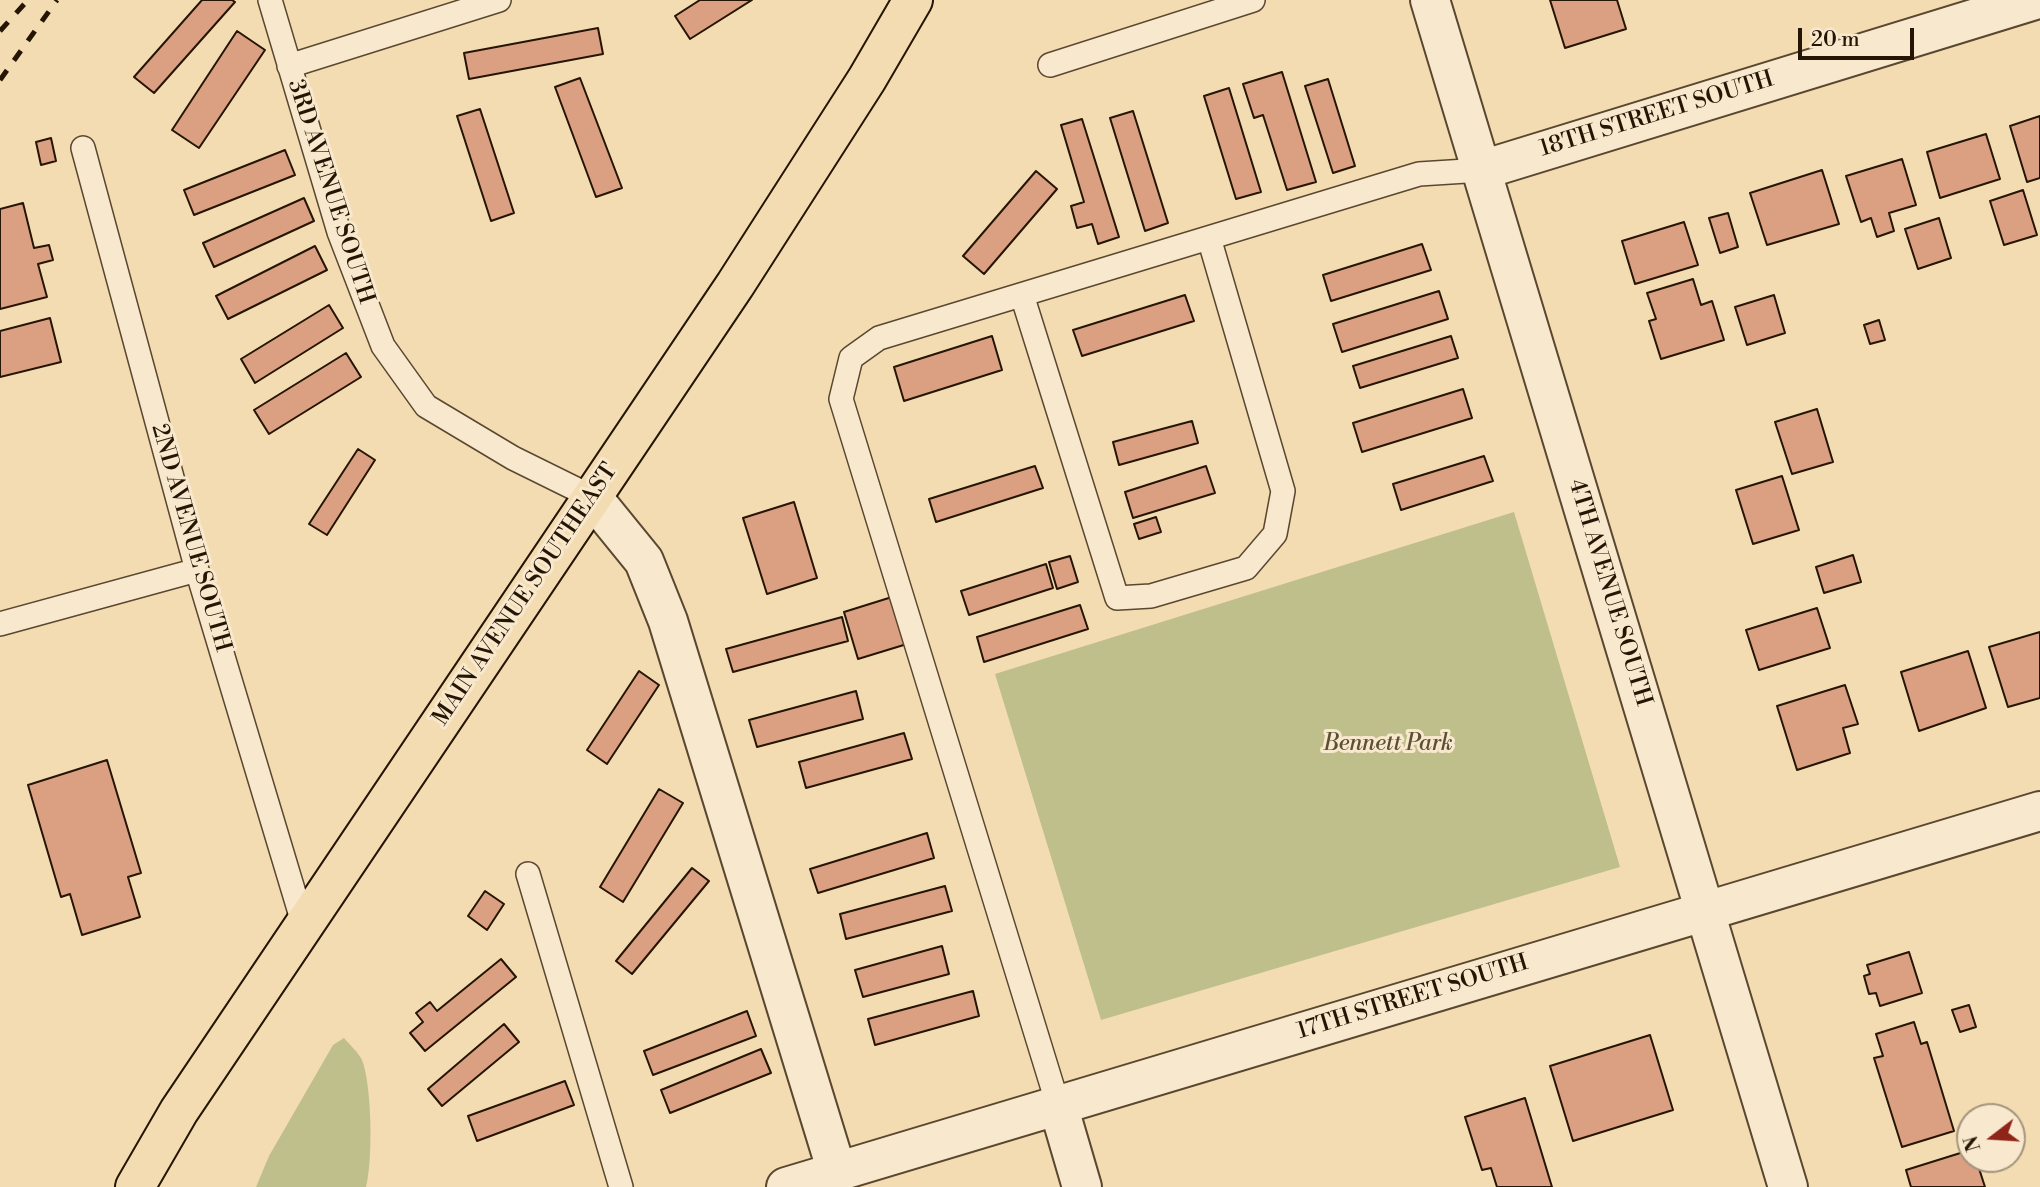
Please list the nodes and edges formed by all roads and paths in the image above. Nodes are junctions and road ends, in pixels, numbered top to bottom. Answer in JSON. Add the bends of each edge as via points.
{"nodes":[{"id":1,"x":270,"y":0,"type":"edge"},
{"id":2,"x":499,"y":0,"type":"edge"},
{"id":3,"x":913,"y":0,"type":"edge"},
{"id":4,"x":1253,"y":0,"type":"edge"},
{"id":5,"x":1430,"y":0,"type":"edge"},
{"id":6,"x":2035,"y":0,"type":"edge"},
{"id":7,"x":1050,"y":65,"type":"dead end"},
{"id":8,"x":289,"y":66,"type":"junction"},
{"id":9,"x":83,"y":148,"type":"dead end"},
{"id":10,"x":1482,"y":170,"type":"junction"},
{"id":11,"x":1209,"y":237,"type":"junction"},
{"id":12,"x":1022,"y":295,"type":"junction"},
{"id":13,"x":592,"y":497,"type":"junction"},
{"id":14,"x":197,"y":570,"type":"junction"},
{"id":15,"x":0,"y":624,"type":"edge"},
{"id":16,"x":2040,"y":811,"type":"edge"},
{"id":17,"x":528,"y":874,"type":"dead end"},
{"id":18,"x":1705,"y":911,"type":"junction"},
{"id":19,"x":304,"y":926,"type":"junction"},
{"id":20,"x":1058,"y":1105,"type":"junction"},
{"id":21,"x":836,"y":1172,"type":"junction"},
{"id":22,"x":135,"y":1187,"type":"edge"},
{"id":23,"x":621,"y":1187,"type":"edge"},
{"id":24,"x":786,"y":1187,"type":"edge"},
{"id":25,"x":1082,"y":1187,"type":"edge"},
{"id":26,"x":1788,"y":1187,"type":"edge"}],
"edges":[{"from":1,"to":8,"type":"lane","name":"3RD AVENUE SOUTH"},
{"from":2,"to":8,"type":"lane","name":"3RD AVENUE SOUTH"},
{"from":3,"to":13,"type":"main road","name":"MAIN AVENUE SOUTHEAST","via":[[735,285]]},
{"from":4,"to":7,"type":"lane"},
{"from":5,"to":10,"type":"street","name":"4TH AVENUE SOUTH"},
{"from":6,"to":10,"type":"street","name":"18TH STREET SOUTH"},
{"from":8,"to":13,"type":"lane","name":"3RD AVENUE SOUTH","via":[[339,232],[383,346],[426,406],[513,458]]},
{"from":9,"to":14,"type":"lane","name":"2ND AVENUE SOUTH"},
{"from":10,"to":11,"type":"lane","via":[[1419,174]]},
{"from":10,"to":18,"type":"street","name":"4TH AVENUE SOUTH"},
{"from":11,"to":12,"type":"lane"},
{"from":11,"to":12,"type":"lane","via":[[1283,491],[1275,534],[1246,568],[1151,596],[1118,598]]},
{"from":12,"to":20,"type":"lane","via":[[879,338],[851,358],[841,399]]},
{"from":13,"to":19,"type":"main road","name":"MAIN AVENUE SOUTHEAST"},
{"from":13,"to":21,"type":"street","via":[[644,561],[668,621]]},
{"from":14,"to":15,"type":"lane"},
{"from":14,"to":19,"type":"lane","name":"2ND AVENUE SOUTH"},
{"from":16,"to":18,"type":"street","name":"17TH STREET SOUTH"},
{"from":17,"to":23,"type":"lane"},
{"from":18,"to":20,"type":"street","name":"17TH STREET SOUTH"},
{"from":18,"to":26,"type":"street","name":"4TH AVENUE SOUTH"},
{"from":19,"to":22,"type":"main road","name":"MAIN AVENUE SOUTHEAST","via":[[179,1111]]},
{"from":20,"to":21,"type":"street","name":"17TH STREET SOUTH"},
{"from":20,"to":25,"type":"street"},
{"from":21,"to":24,"type":"street","name":"17TH STREET SOUTH"}]}
